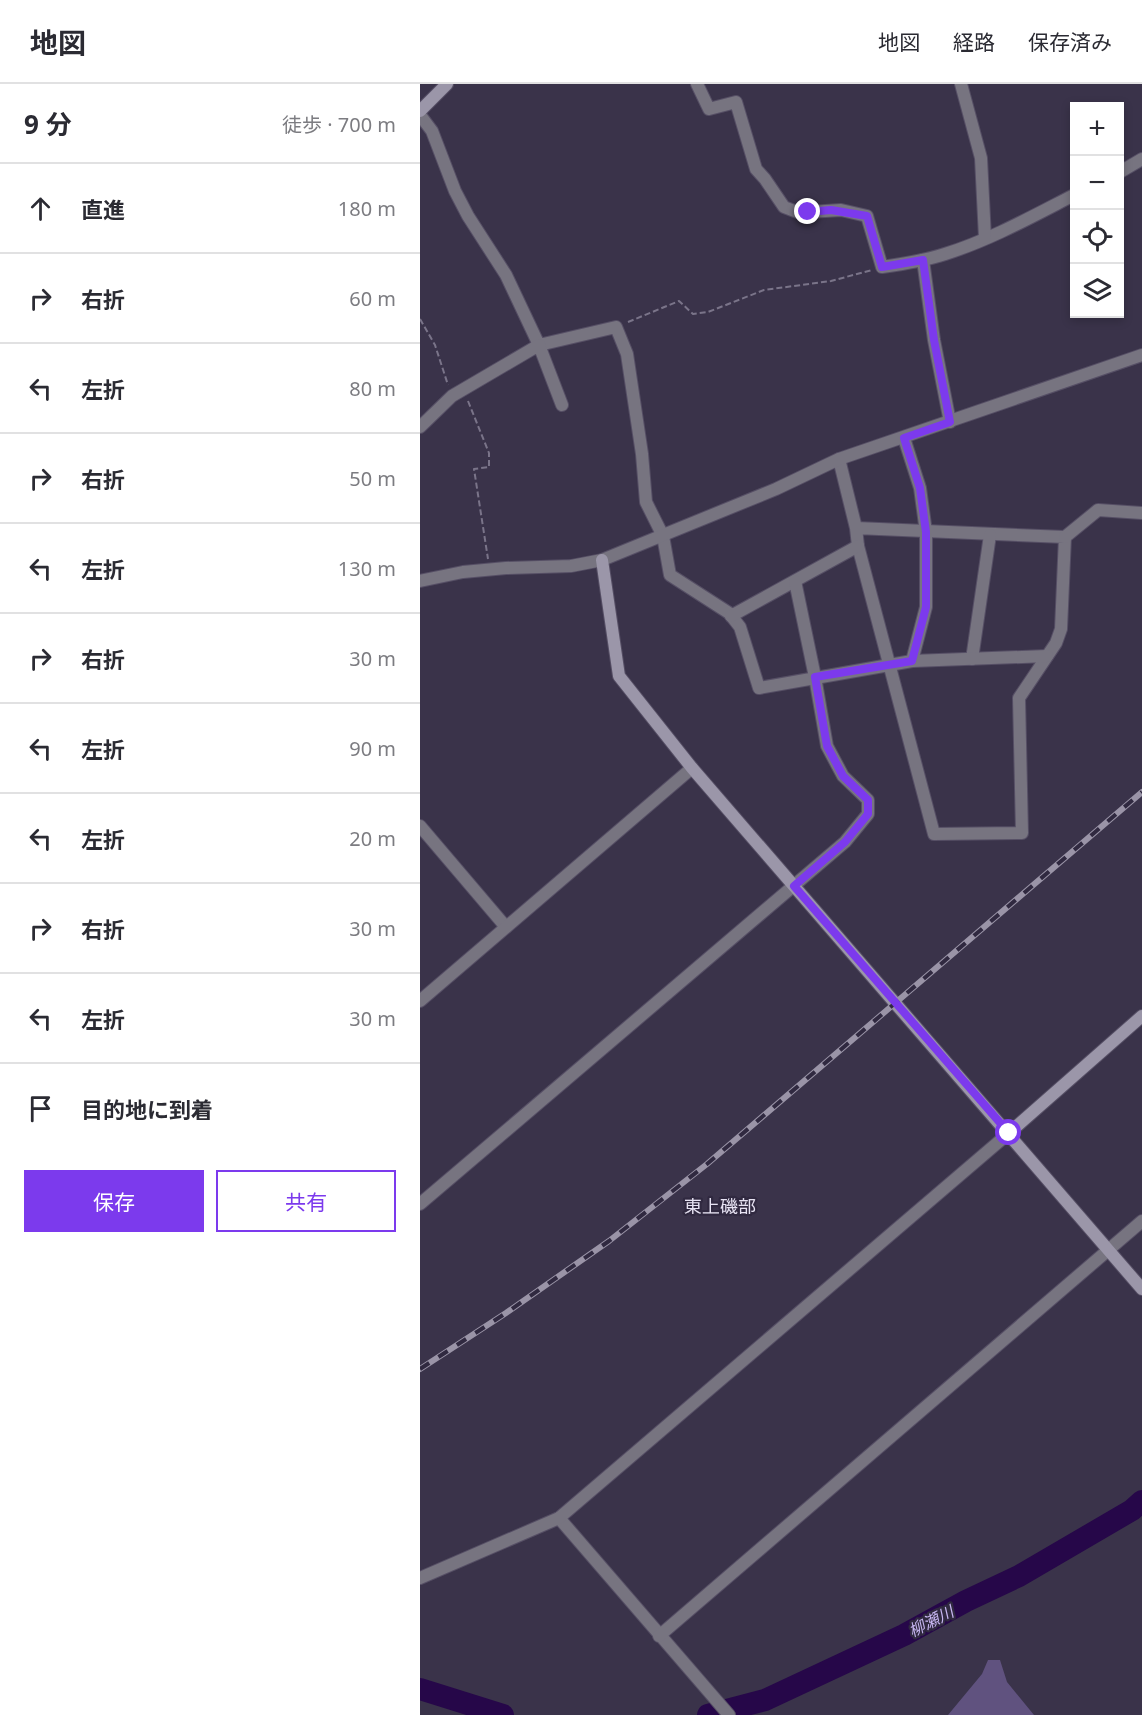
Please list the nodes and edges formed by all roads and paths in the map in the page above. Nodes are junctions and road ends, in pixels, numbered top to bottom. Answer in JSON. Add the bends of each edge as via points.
{"nodes":[{"id":1,"x":447,"y":84,"type":"edge"},
{"id":2,"x":697,"y":84,"type":"edge"},
{"id":3,"x":961,"y":84,"type":"edge"},
{"id":4,"x":420,"y":111,"type":"edge"},
{"id":5,"x":420,"y":115,"type":"edge"},
{"id":6,"x":1142,"y":159,"type":"edge"},
{"id":7,"x":1124,"y":169,"type":"edge"},
{"id":8,"x":1070,"y":197,"type":"edge"},
{"id":9,"x":985,"y":238,"type":"junction"},
{"id":10,"x":923,"y":260,"type":"junction"},
{"id":11,"x":882,"y":267,"type":"junction"},
{"id":12,"x":420,"y":319,"type":"edge"},
{"id":13,"x":616,"y":327,"type":"junction"},
{"id":14,"x":538,"y":345,"type":"junction"},
{"id":15,"x":1142,"y":356,"type":"edge"},
{"id":16,"x":463,"y":390,"type":"junction"},
{"id":17,"x":452,"y":396,"type":"junction"},
{"id":18,"x":562,"y":405,"type":"dead end"},
{"id":19,"x":950,"y":422,"type":"junction"},
{"id":20,"x":420,"y":427,"type":"edge"},
{"id":21,"x":904,"y":438,"type":"junction"},
{"id":22,"x":839,"y":459,"type":"junction"},
{"id":23,"x":1142,"y":513,"type":"edge"},
{"id":24,"x":856,"y":528,"type":"junction"},
{"id":25,"x":926,"y":532,"type":"junction"},
{"id":26,"x":990,"y":535,"type":"junction"},
{"id":27,"x":663,"y":536,"type":"junction"},
{"id":28,"x":1065,"y":537,"type":"junction"},
{"id":29,"x":858,"y":546,"type":"junction"},
{"id":30,"x":602,"y":560,"type":"junction"},
{"id":31,"x":490,"y":570,"type":"junction"},
{"id":32,"x":420,"y":581,"type":"edge"},
{"id":33,"x":795,"y":581,"type":"junction"},
{"id":34,"x":731,"y":616,"type":"junction"},
{"id":35,"x":1047,"y":656,"type":"junction"},
{"id":36,"x":972,"y":659,"type":"junction"},
{"id":37,"x":912,"y":661,"type":"junction"},
{"id":38,"x":888,"y":664,"type":"junction"},
{"id":39,"x":815,"y":677,"type":"junction"},
{"id":40,"x":692,"y":768,"type":"junction"},
{"id":41,"x":420,"y":826,"type":"edge"},
{"id":42,"x":794,"y":886,"type":"junction"},
{"id":43,"x":506,"y":927,"type":"junction"},
{"id":44,"x":420,"y":1001,"type":"edge"},
{"id":45,"x":1142,"y":1016,"type":"edge"},
{"id":46,"x":1009,"y":1133,"type":"junction"},
{"id":47,"x":420,"y":1204,"type":"edge"},
{"id":48,"x":1142,"y":1221,"type":"edge"},
{"id":49,"x":1108,"y":1250,"type":"junction"},
{"id":50,"x":1142,"y":1288,"type":"edge"},
{"id":51,"x":559,"y":1518,"type":"junction"},
{"id":52,"x":420,"y":1578,"type":"edge"},
{"id":53,"x":659,"y":1636,"type":"junction"},
{"id":54,"x":729,"y":1715,"type":"edge"}],
"edges":[{"from":1,"to":4,"type":"street"},
{"from":2,"to":11,"type":"street","via":[[709,109],[736,102],[756,169],[781,205],[797,212],[831,210],[867,216]]},
{"from":3,"to":9,"type":"street","via":[[981,158]]},
{"from":5,"to":14,"type":"street","via":[[432,131],[468,216],[507,275]]},
{"from":6,"to":7,"type":"street"},
{"from":8,"to":9,"type":"street"},
{"from":9,"to":10,"type":"street"},
{"from":10,"to":11,"type":"street"},
{"from":10,"to":19,"type":"street"},
{"from":11,"to":13,"type":"path","via":[[831,281],[764,290],[708,312],[693,314],[679,300]]},
{"from":12,"to":17,"type":"path","via":[[435,345]]},
{"from":13,"to":14,"type":"street"},
{"from":13,"to":27,"type":"street","via":[[627,354],[646,502]]},
{"from":14,"to":16,"type":"street"},
{"from":14,"to":18,"type":"street"},
{"from":15,"to":19,"type":"street"},
{"from":16,"to":17,"type":"street"},
{"from":16,"to":31,"type":"path","via":[[489,453],[489,466],[474,469]]},
{"from":17,"to":20,"type":"street"},
{"from":19,"to":21,"type":"street"},
{"from":21,"to":22,"type":"street"},
{"from":21,"to":25,"type":"street","via":[[920,488]]},
{"from":22,"to":24,"type":"street"},
{"from":22,"to":27,"type":"street"},
{"from":23,"to":28,"type":"street","via":[[1098,510]]},
{"from":24,"to":25,"type":"street"},
{"from":24,"to":29,"type":"street"},
{"from":25,"to":26,"type":"street"},
{"from":25,"to":37,"type":"street","via":[[926,607]]},
{"from":26,"to":28,"type":"street"},
{"from":26,"to":36,"type":"street"},
{"from":27,"to":30,"type":"street"},
{"from":27,"to":34,"type":"street","via":[[670,575]]},
{"from":28,"to":35,"type":"street","via":[[1061,629]]},
{"from":29,"to":33,"type":"street"},
{"from":29,"to":38,"type":"street"},
{"from":30,"to":31,"type":"street","via":[[571,567]]},
{"from":30,"to":40,"type":"street","via":[[619,676]]},
{"from":31,"to":32,"type":"street"},
{"from":33,"to":34,"type":"street"},
{"from":33,"to":39,"type":"street"},
{"from":34,"to":39,"type":"street","via":[[740,627],[759,688]]},
{"from":35,"to":36,"type":"street"},
{"from":35,"to":38,"type":"street","via":[[1019,698],[1022,834],[934,834]]},
{"from":36,"to":37,"type":"street"},
{"from":37,"to":38,"type":"street"},
{"from":38,"to":39,"type":"street"},
{"from":39,"to":42,"type":"street","via":[[827,746],[843,776],[868,800],[868,814],[845,842]]},
{"from":40,"to":42,"type":"street"},
{"from":40,"to":43,"type":"street"},
{"from":41,"to":43,"type":"street"},
{"from":42,"to":46,"type":"street"},
{"from":42,"to":47,"type":"street"},
{"from":43,"to":44,"type":"street"},
{"from":45,"to":46,"type":"street"},
{"from":46,"to":49,"type":"street"},
{"from":46,"to":51,"type":"street"},
{"from":48,"to":49,"type":"street"},
{"from":49,"to":50,"type":"street"},
{"from":49,"to":53,"type":"street"},
{"from":51,"to":52,"type":"street"},
{"from":51,"to":53,"type":"street"},
{"from":53,"to":54,"type":"street"}]}
